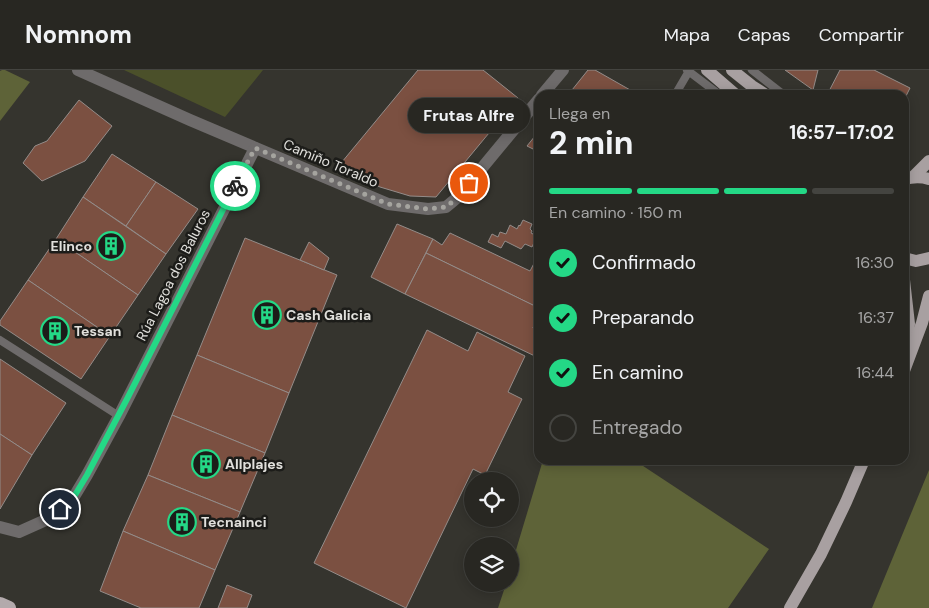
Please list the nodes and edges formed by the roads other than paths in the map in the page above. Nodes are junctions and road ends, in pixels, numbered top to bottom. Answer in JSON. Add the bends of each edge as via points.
{"nodes":[{"id":1,"x":78,"y":70,"type":"edge"},
{"id":2,"x":563,"y":70,"type":"edge"},
{"id":3,"x":706,"y":70,"type":"edge"},
{"id":4,"x":732,"y":70,"type":"edge"},
{"id":5,"x":752,"y":70,"type":"edge"},
{"id":6,"x":688,"y":71,"type":"edge"},
{"id":7,"x":546,"y":90,"type":"edge"},
{"id":8,"x":678,"y":90,"type":"edge"},
{"id":9,"x":713,"y":90,"type":"edge"},
{"id":10,"x":730,"y":90,"type":"edge"},
{"id":11,"x":758,"y":90,"type":"edge"},
{"id":12,"x":778,"y":90,"type":"edge"},
{"id":13,"x":534,"y":105,"type":"edge"},
{"id":14,"x":255,"y":148,"type":"junction"},
{"id":15,"x":929,"y":161,"type":"edge"},
{"id":16,"x":909,"y":177,"type":"edge"},
{"id":17,"x":909,"y":178,"type":"edge"},
{"id":18,"x":929,"y":179,"type":"edge"},
{"id":19,"x":929,"y":258,"type":"edge"},
{"id":20,"x":909,"y":259,"type":"edge"},
{"id":21,"x":929,"y":296,"type":"edge"},
{"id":22,"x":0,"y":340,"type":"edge"},
{"id":23,"x":909,"y":357,"type":"edge"},
{"id":24,"x":119,"y":416,"type":"junction"},
{"id":25,"x":862,"y":465,"type":"edge"},
{"id":26,"x":0,"y":527,"type":"edge"},
{"id":27,"x":0,"y":604,"type":"edge"},
{"id":28,"x":9,"y":608,"type":"edge"},
{"id":29,"x":790,"y":608,"type":"edge"}],
"edges":[{"from":1,"to":14,"type":"street","name":"Camiño Toraldo"},
{"from":2,"to":7,"type":"street"},
{"from":3,"to":10,"type":"main road"},
{"from":4,"to":11,"type":"main road"},
{"from":5,"to":12,"type":"lane"},
{"from":6,"to":8,"type":"lane"},
{"from":6,"to":9,"type":"lane"},
{"from":13,"to":14,"type":"street","name":"Camiño Toraldo","via":[[458,197],[446,207],[428,209],[388,204]]},
{"from":14,"to":24,"type":"street","name":"Rúa Lagoa dos Baluros"},
{"from":15,"to":16,"type":"main road"},
{"from":17,"to":18,"type":"main road"},
{"from":19,"to":20,"type":"main road"},
{"from":21,"to":23,"type":"main road"},
{"from":22,"to":24,"type":"lane"},
{"from":24,"to":26,"type":"street","name":"Rúa Lagoa dos Baluros","via":[[72,500],[48,519],[19,532]]},
{"from":25,"to":29,"type":"main road","via":[[821,554]]},
{"from":27,"to":28,"type":"highway"}]}
